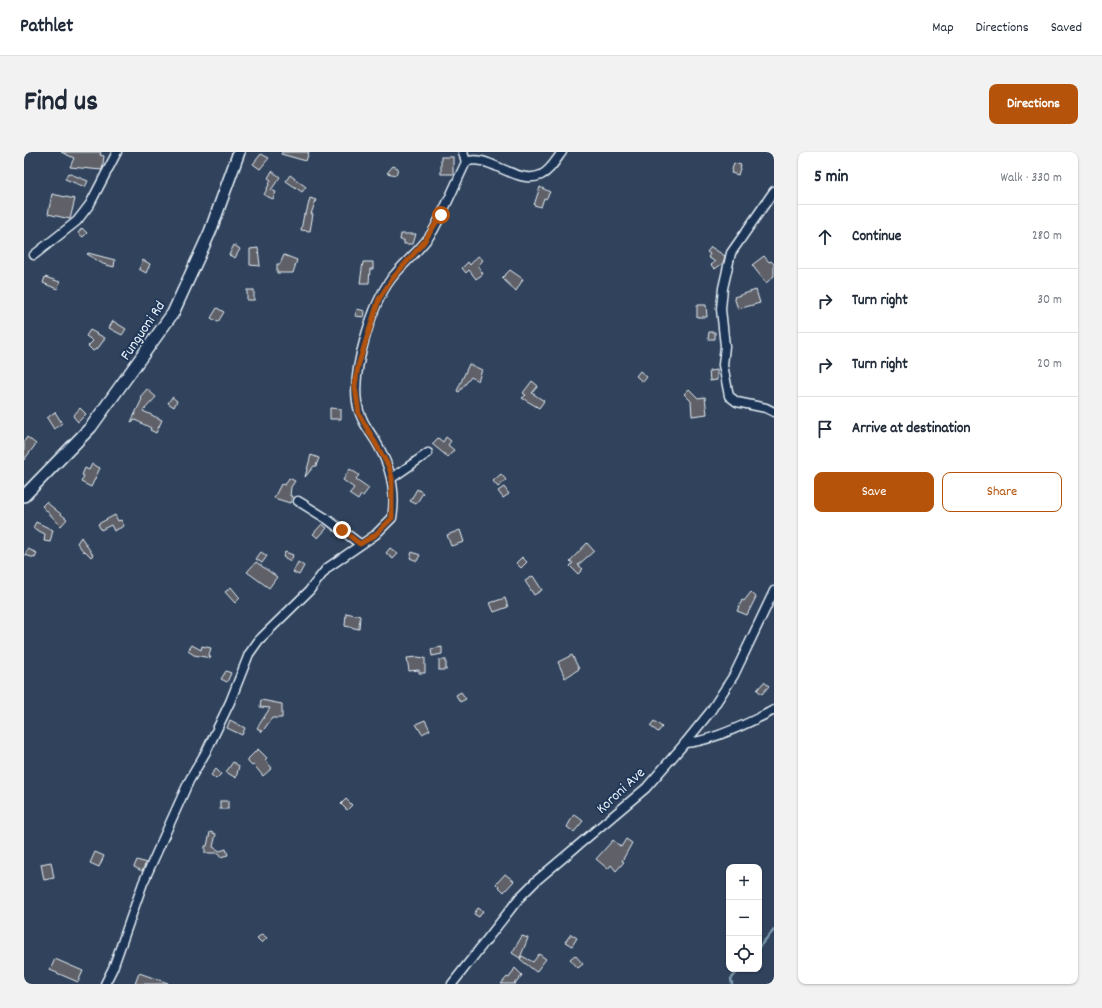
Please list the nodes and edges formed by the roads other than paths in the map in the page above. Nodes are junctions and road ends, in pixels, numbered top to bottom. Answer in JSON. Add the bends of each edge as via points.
{"nodes":[{"id":1,"x":117,"y":152,"type":"edge"},
{"id":2,"x":239,"y":152,"type":"edge"},
{"id":3,"x":463,"y":152,"type":"edge"},
{"id":4,"x":562,"y":152,"type":"edge"},
{"id":5,"x":466,"y":162,"type":"junction"},
{"id":6,"x":774,"y":191,"type":"edge"},
{"id":7,"x":34,"y":255,"type":"dead end"},
{"id":8,"x":774,"y":412,"type":"edge"},
{"id":9,"x":428,"y":453,"type":"dead end"},
{"id":10,"x":392,"y":478,"type":"junction"},
{"id":11,"x":24,"y":496,"type":"edge"},
{"id":12,"x":298,"y":501,"type":"dead end"},
{"id":13,"x":360,"y":544,"type":"junction"},
{"id":14,"x":774,"y":591,"type":"edge"},
{"id":15,"x":774,"y":710,"type":"edge"},
{"id":16,"x":685,"y":743,"type":"junction"},
{"id":17,"x":105,"y":984,"type":"edge"},
{"id":18,"x":452,"y":984,"type":"edge"}],
"edges":[{"from":1,"to":7,"type":"street","via":[[90,204],[77,221]]},
{"from":2,"to":11,"type":"street","name":"Funguoni Rd","via":[[210,232],[173,313],[91,427]]},
{"from":3,"to":5,"type":"street"},
{"from":4,"to":5,"type":"street","via":[[548,169],[534,176],[510,170],[479,157]]},
{"from":5,"to":10,"type":"street","via":[[432,231],[392,279],[379,299],[361,355],[355,386],[359,414],[385,459]]},
{"from":6,"to":8,"type":"street","via":[[731,253],[721,309],[723,365],[729,396],[737,402]]},
{"from":9,"to":10,"type":"street"},
{"from":10,"to":13,"type":"street","via":[[392,518],[375,535]]},
{"from":12,"to":13,"type":"street"},
{"from":13,"to":17,"type":"street","via":[[327,568],[309,591],[259,640],[249,654],[230,702],[189,781],[143,883]]},
{"from":14,"to":16,"type":"street","name":"Koroni Ave","via":[[734,675],[710,712]]},
{"from":15,"to":16,"type":"street","via":[[703,741]]},
{"from":16,"to":18,"type":"street","name":"Koroni Ave","via":[[646,788],[559,859],[520,897]]}]}
